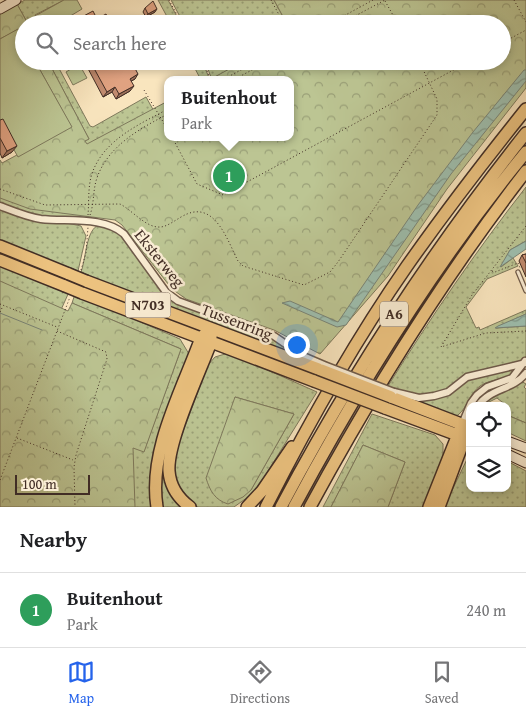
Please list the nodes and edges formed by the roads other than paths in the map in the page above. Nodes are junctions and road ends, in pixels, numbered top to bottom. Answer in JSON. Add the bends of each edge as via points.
{"nodes":[{"id":1,"x":16,"y":0,"type":"edge"},
{"id":2,"x":0,"y":8,"type":"edge"},
{"id":3,"x":526,"y":109,"type":"edge"},
{"id":4,"x":526,"y":134,"type":"edge"},
{"id":5,"x":526,"y":152,"type":"edge"},
{"id":6,"x":526,"y":171,"type":"edge"},
{"id":7,"x":0,"y":206,"type":"edge"},
{"id":8,"x":0,"y":246,"type":"edge"},
{"id":9,"x":0,"y":260,"type":"edge"},
{"id":10,"x":518,"y":272,"type":"road end"},
{"id":11,"x":526,"y":291,"type":"edge"},
{"id":12,"x":211,"y":329,"type":"junction"},
{"id":13,"x":206,"y":340,"type":"junction"},
{"id":14,"x":523,"y":364,"type":"edge"},
{"id":15,"x":322,"y":368,"type":"junction"},
{"id":16,"x":523,"y":376,"type":"edge"},
{"id":17,"x":393,"y":394,"type":"junction"},
{"id":18,"x":471,"y":402,"type":"edge"},
{"id":19,"x":482,"y":402,"type":"edge"},
{"id":20,"x":310,"y":424,"type":"junction"},
{"id":21,"x":351,"y":431,"type":"junction"},
{"id":22,"x":466,"y":431,"type":"edge"},
{"id":23,"x":511,"y":442,"type":"edge"},
{"id":24,"x":526,"y":448,"type":"edge"},
{"id":25,"x":511,"y":456,"type":"edge"},
{"id":26,"x":526,"y":463,"type":"edge"},
{"id":27,"x":157,"y":507,"type":"edge"},
{"id":28,"x":190,"y":507,"type":"edge"},
{"id":29,"x":247,"y":507,"type":"edge"},
{"id":30,"x":266,"y":507,"type":"edge"},
{"id":31,"x":281,"y":507,"type":"edge"},
{"id":32,"x":294,"y":507,"type":"edge"},
{"id":33,"x":310,"y":507,"type":"edge"},
{"id":34,"x":318,"y":507,"type":"edge"},
{"id":35,"x":429,"y":507,"type":"edge"},
{"id":36,"x":439,"y":507,"type":"edge"}],
"edges":[{"from":1,"to":2,"type":"street"},
{"from":3,"to":20,"type":"highway","number":"A6","via":[[468,181],[407,267],[356,343]]},
{"from":4,"to":31,"type":"highway","number":"A6","via":[[482,189],[380,336],[348,386]]},
{"from":5,"to":32,"type":"highway","number":"A6","via":[[480,210],[389,342]]},
{"from":6,"to":21,"type":"highway","number":"A6","via":[[433,299]]},
{"from":7,"to":15,"type":"street","name":"Eksterweg","via":[[40,219],[110,225],[120,230],[166,292],[178,301],[274,336]]},
{"from":8,"to":12,"type":"highway","name":"Tussenring","number":"N703","bridge":true},
{"from":9,"to":13,"type":"highway","name":"Tussenring","number":"N703","bridge":true},
{"from":10,"to":11,"type":"lane"},
{"from":12,"to":13,"type":"highway"},
{"from":12,"to":15,"type":"highway","name":"Tussenring","number":"N703"},
{"from":13,"to":22,"type":"highway","name":"Tussenring","number":"N703","bridge":true,"via":[[385,408]]},
{"from":13,"to":27,"type":"highway","via":[[158,453]]},
{"from":13,"to":28,"type":"highway","via":[[170,459],[172,485]]},
{"from":14,"to":16,"type":"street"},
{"from":14,"to":17,"type":"street","via":[[467,377],[448,392],[426,398]]},
{"from":15,"to":17,"type":"highway","name":"Tussenring","number":"N703","bridge":true},
{"from":16,"to":18,"type":"street","via":[[481,391]]},
{"from":16,"to":19,"type":"street","via":[[512,386],[490,394]]},
{"from":17,"to":22,"type":"highway","name":"Tussenring","number":"N703"},
{"from":20,"to":29,"type":"highway","number":"A6"},
{"from":20,"to":30,"type":"highway","number":"A6"},
{"from":21,"to":33,"type":"highway","number":"A6"},
{"from":21,"to":34,"type":"highway","number":"A6"},
{"from":22,"to":35,"type":"highway"},
{"from":22,"to":36,"type":"highway"},
{"from":23,"to":24,"type":"street"},
{"from":25,"to":26,"type":"street"}]}
